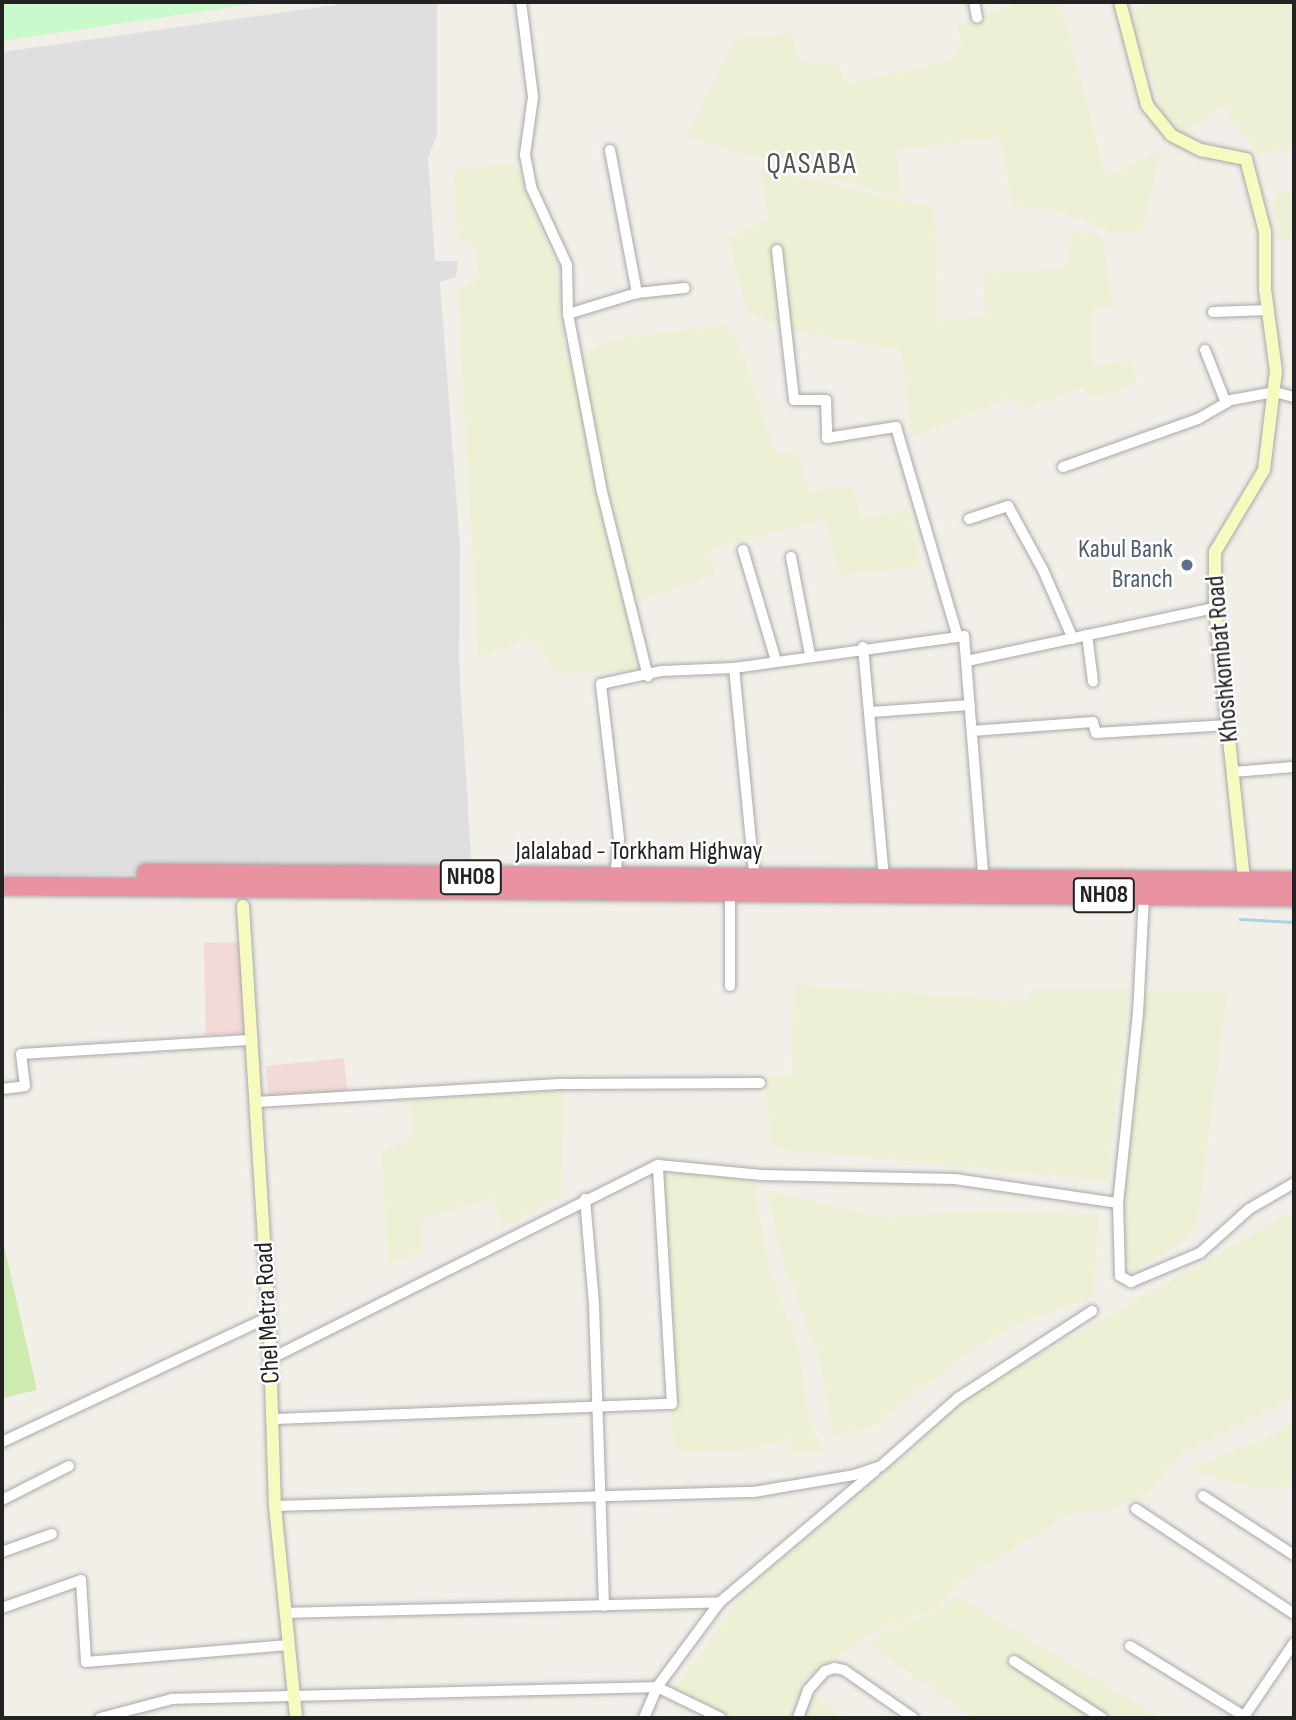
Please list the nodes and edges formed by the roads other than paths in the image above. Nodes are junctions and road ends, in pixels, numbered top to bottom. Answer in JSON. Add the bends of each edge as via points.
{"nodes":[{"id":1,"x":521,"y":2,"type":"edge"},
{"id":2,"x":974,"y":2,"type":"edge"},
{"id":3,"x":1120,"y":2,"type":"edge"},
{"id":4,"x":977,"y":18,"type":"dead end"},
{"id":5,"x":610,"y":150,"type":"dead end"},
{"id":6,"x":777,"y":250,"type":"dead end"},
{"id":7,"x":685,"y":288,"type":"dead end"},
{"id":8,"x":637,"y":293,"type":"junction"},
{"id":9,"x":1269,"y":310,"type":"junction"},
{"id":10,"x":1213,"y":312,"type":"dead end"},
{"id":11,"x":568,"y":314,"type":"junction"},
{"id":12,"x":1205,"y":351,"type":"dead end"},
{"id":13,"x":1275,"y":392,"type":"junction"},
{"id":14,"x":1294,"y":397,"type":"edge"},
{"id":15,"x":1226,"y":403,"type":"junction"},
{"id":16,"x":1063,"y":467,"type":"dead end"},
{"id":17,"x":970,"y":519,"type":"dead end"},
{"id":18,"x":743,"y":550,"type":"dead end"},
{"id":19,"x":791,"y":557,"type":"dead end"},
{"id":20,"x":1215,"y":608,"type":"junction"},
{"id":21,"x":1087,"y":635,"type":"junction"},
{"id":22,"x":958,"y":637,"type":"junction"},
{"id":23,"x":1073,"y":639,"type":"junction"},
{"id":24,"x":863,"y":647,"type":"junction"},
{"id":25,"x":810,"y":655,"type":"junction"},
{"id":26,"x":776,"y":661,"type":"junction"},
{"id":27,"x":967,"y":661,"type":"junction"},
{"id":28,"x":734,"y":668,"type":"junction"},
{"id":29,"x":648,"y":676,"type":"junction"},
{"id":30,"x":1093,"y":682,"type":"dead end"},
{"id":31,"x":970,"y":705,"type":"junction"},
{"id":32,"x":871,"y":712,"type":"junction"},
{"id":33,"x":1228,"y":725,"type":"junction"},
{"id":34,"x":972,"y":731,"type":"junction"},
{"id":35,"x":1294,"y":767,"type":"edge"},
{"id":36,"x":1233,"y":772,"type":"junction"},
{"id":37,"x":2,"y":873,"type":"edge"},
{"id":38,"x":615,"y":881,"type":"junction"},
{"id":39,"x":941,"y":881,"type":"junction"},
{"id":40,"x":1294,"y":881,"type":"edge"},
{"id":41,"x":754,"y":885,"type":"junction"},
{"id":42,"x":2,"y":886,"type":"edge"},
{"id":43,"x":223,"y":886,"type":"junction"},
{"id":44,"x":261,"y":887,"type":"junction"},
{"id":45,"x":881,"y":887,"type":"junction"},
{"id":46,"x":984,"y":887,"type":"junction"},
{"id":47,"x":1245,"y":888,"type":"junction"},
{"id":48,"x":730,"y":892,"type":"junction"},
{"id":49,"x":915,"y":894,"type":"junction"},
{"id":50,"x":1144,"y":895,"type":"junction"},
{"id":51,"x":1294,"y":897,"type":"edge"},
{"id":52,"x":243,"y":906,"type":"junction"},
{"id":53,"x":730,"y":986,"type":"dead end"},
{"id":54,"x":253,"y":1040,"type":"junction"},
{"id":55,"x":760,"y":1083,"type":"dead end"},
{"id":56,"x":2,"y":1089,"type":"edge"},
{"id":57,"x":256,"y":1102,"type":"junction"},
{"id":58,"x":658,"y":1165,"type":"junction"},
{"id":59,"x":1294,"y":1183,"type":"edge"},
{"id":60,"x":585,"y":1199,"type":"junction"},
{"id":61,"x":1118,"y":1203,"type":"junction"},
{"id":62,"x":1092,"y":1311,"type":"dead end"},
{"id":63,"x":269,"y":1318,"type":"junction"},
{"id":64,"x":270,"y":1359,"type":"junction"},
{"id":65,"x":598,"y":1406,"type":"junction"},
{"id":66,"x":273,"y":1419,"type":"junction"},
{"id":67,"x":2,"y":1441,"type":"edge"},
{"id":68,"x":69,"y":1466,"type":"dead end"},
{"id":69,"x":881,"y":1466,"type":"junction"},
{"id":70,"x":1203,"y":1496,"type":"dead end"},
{"id":71,"x":601,"y":1499,"type":"junction"},
{"id":72,"x":2,"y":1500,"type":"edge"},
{"id":73,"x":275,"y":1506,"type":"junction"},
{"id":74,"x":1136,"y":1509,"type":"dead end"},
{"id":75,"x":52,"y":1534,"type":"dead end"},
{"id":76,"x":2,"y":1552,"type":"edge"},
{"id":77,"x":1294,"y":1555,"type":"edge"},
{"id":78,"x":720,"y":1602,"type":"junction"},
{"id":79,"x":604,"y":1606,"type":"junction"},
{"id":80,"x":2,"y":1608,"type":"edge"},
{"id":81,"x":285,"y":1613,"type":"junction"},
{"id":82,"x":1294,"y":1614,"type":"edge"},
{"id":83,"x":1294,"y":1643,"type":"edge"},
{"id":84,"x":288,"y":1645,"type":"junction"},
{"id":85,"x":1130,"y":1646,"type":"dead end"},
{"id":86,"x":1014,"y":1661,"type":"dead end"},
{"id":87,"x":657,"y":1686,"type":"junction"},
{"id":88,"x":295,"y":1696,"type":"junction"},
{"id":89,"x":1244,"y":1717,"type":"edge"},
{"id":90,"x":100,"y":1718,"type":"edge"},
{"id":91,"x":296,"y":1718,"type":"edge"},
{"id":92,"x":643,"y":1718,"type":"edge"},
{"id":93,"x":720,"y":1718,"type":"edge"},
{"id":94,"x":798,"y":1718,"type":"edge"},
{"id":95,"x":912,"y":1718,"type":"edge"},
{"id":96,"x":1102,"y":1718,"type":"edge"}],
"edges":[{"from":1,"to":11,"type":"street","via":[[533,97],[525,155],[531,187],[567,265]]},
{"from":2,"to":4,"type":"street"},
{"from":3,"to":9,"type":"street","name":"Khoshkombat Road","via":[[1147,105],[1171,135],[1201,150],[1246,159],[1265,232]]},
{"from":5,"to":8,"type":"street"},
{"from":6,"to":22,"type":"street","via":[[794,400],[826,400],[827,438],[896,427]]},
{"from":7,"to":8,"type":"street"},
{"from":8,"to":11,"type":"street"},
{"from":9,"to":10,"type":"street"},
{"from":9,"to":13,"type":"street","name":"Khoshkombat Road"},
{"from":11,"to":29,"type":"street","via":[[601,492]]},
{"from":12,"to":15,"type":"street"},
{"from":13,"to":14,"type":"street"},
{"from":13,"to":15,"type":"street"},
{"from":13,"to":20,"type":"street","name":"Khoshkombat Road","via":[[1264,470],[1215,552]]},
{"from":15,"to":16,"type":"street","via":[[1134,445]]},
{"from":17,"to":23,"type":"street","via":[[1008,506]]},
{"from":18,"to":26,"type":"street"},
{"from":19,"to":25,"type":"street"},
{"from":20,"to":21,"type":"street"},
{"from":20,"to":33,"type":"street","name":"Khoshkombat Road"},
{"from":21,"to":23,"type":"street"},
{"from":21,"to":30,"type":"street"},
{"from":22,"to":24,"type":"street"},
{"from":22,"to":27,"type":"street","via":[[964,636]]},
{"from":23,"to":27,"type":"street"},
{"from":24,"to":25,"type":"street"},
{"from":24,"to":32,"type":"street"},
{"from":25,"to":26,"type":"street"},
{"from":26,"to":28,"type":"street"},
{"from":27,"to":31,"type":"street"},
{"from":28,"to":29,"type":"street"},
{"from":28,"to":41,"type":"street"},
{"from":29,"to":38,"type":"street","via":[[601,684],[619,838]]},
{"from":31,"to":32,"type":"street"},
{"from":31,"to":34,"type":"street"},
{"from":32,"to":45,"type":"street"},
{"from":33,"to":34,"type":"street","via":[[1096,733],[1093,722]]},
{"from":33,"to":36,"type":"street","name":"Khoshkombat Road"},
{"from":34,"to":46,"type":"street"},
{"from":35,"to":36,"type":"street"},
{"from":36,"to":47,"type":"street","name":"Khoshkombat Road"},
{"from":37,"to":38,"type":"highway","name":"Jalalabad - Torkham Highway","number":"NH08"},
{"from":38,"to":41,"type":"highway","name":"Jalalabad - Torkham Highway","number":"NH08"},
{"from":38,"to":44,"type":"highway","name":"Jalalabad - Torkham Highway","number":"NH08"},
{"from":38,"to":48,"type":"highway","name":"Jalalabad - Torkham Highway","number":"NH08"},
{"from":39,"to":45,"type":"highway","name":"Jalalabad - Torkham Highway","number":"NH08"},
{"from":39,"to":46,"type":"highway","name":"Jalalabad - Torkham Highway","number":"NH08"},
{"from":39,"to":49,"type":"highway","name":"Jalalabad - Torkham Highway","number":"NH08"},
{"from":40,"to":47,"type":"highway","name":"Jalalabad - Torkham Highway","number":"NH08"},
{"from":41,"to":45,"type":"highway","name":"Jalalabad - Torkham Highway","number":"NH08"},
{"from":41,"to":48,"type":"highway","name":"Jalalabad - Torkham Highway","number":"NH08"},
{"from":42,"to":43,"type":"highway","name":"Jalalabad - Torkham Highway","number":"NH08"},
{"from":43,"to":44,"type":"highway","name":"Jalalabad - Torkham Highway","number":"NH08"},
{"from":43,"to":52,"type":"street"},
{"from":44,"to":52,"type":"street"},
{"from":45,"to":49,"type":"highway","name":"Jalalabad - Torkham Highway","number":"NH08"},
{"from":46,"to":47,"type":"highway","name":"Jalalabad - Torkham Highway","number":"NH08"},
{"from":46,"to":49,"type":"highway","name":"Jalalabad - Torkham Highway","number":"NH08"},
{"from":46,"to":50,"type":"highway","name":"Jalalabad - Torkham Highway","number":"NH08"},
{"from":47,"to":50,"type":"highway","name":"Jalalabad - Torkham Highway","number":"NH08"},
{"from":47,"to":51,"type":"highway","name":"Jalalabad - Torkham Highway","number":"NH08"},
{"from":48,"to":53,"type":"street"},
{"from":50,"to":61,"type":"street","via":[[1138,1013]]},
{"from":52,"to":54,"type":"street","name":"Chel Metra Road"},
{"from":54,"to":56,"type":"street","via":[[21,1054],[26,1086]]},
{"from":54,"to":57,"type":"street","name":"Chel Metra Road"},
{"from":55,"to":57,"type":"street","via":[[563,1084]]},
{"from":57,"to":63,"type":"street","name":"Chel Metra Road"},
{"from":58,"to":60,"type":"street"},
{"from":58,"to":61,"type":"street","via":[[762,1175],[955,1179]]},
{"from":58,"to":65,"type":"street","via":[[672,1404]]},
{"from":59,"to":61,"type":"street","via":[[1249,1209],[1200,1253],[1131,1282],[1120,1276]]},
{"from":60,"to":64,"type":"street"},
{"from":60,"to":65,"type":"street"},
{"from":62,"to":69,"type":"street","via":[[958,1398]]},
{"from":63,"to":64,"type":"street","name":"Chel Metra Road"},
{"from":63,"to":67,"type":"street"},
{"from":64,"to":66,"type":"street","name":"Chel Metra Road"},
{"from":65,"to":66,"type":"street"},
{"from":65,"to":71,"type":"street"},
{"from":66,"to":73,"type":"street","name":"Chel Metra Road"},
{"from":68,"to":72,"type":"street"},
{"from":69,"to":71,"type":"street","via":[[754,1492]]},
{"from":69,"to":78,"type":"street"},
{"from":70,"to":77,"type":"street"},
{"from":71,"to":73,"type":"street"},
{"from":71,"to":79,"type":"street"},
{"from":73,"to":81,"type":"street","name":"Chel Metra Road"},
{"from":74,"to":82,"type":"street"},
{"from":75,"to":76,"type":"street"},
{"from":78,"to":79,"type":"street"},
{"from":78,"to":87,"type":"street"},
{"from":79,"to":81,"type":"street"},
{"from":80,"to":84,"type":"street","via":[[81,1580],[86,1662]]},
{"from":81,"to":84,"type":"street","name":"Chel Metra Road"},
{"from":83,"to":89,"type":"street"},
{"from":84,"to":88,"type":"street","name":"Chel Metra Road"},
{"from":85,"to":89,"type":"street"},
{"from":86,"to":96,"type":"street"},
{"from":87,"to":88,"type":"street"},
{"from":87,"to":92,"type":"street"},
{"from":87,"to":93,"type":"street"},
{"from":88,"to":90,"type":"street","via":[[172,1699]]},
{"from":88,"to":91,"type":"street","name":"Chel Metra Road"},
{"from":94,"to":95,"type":"street","via":[[808,1689],[834,1668],[844,1670]]}]}
